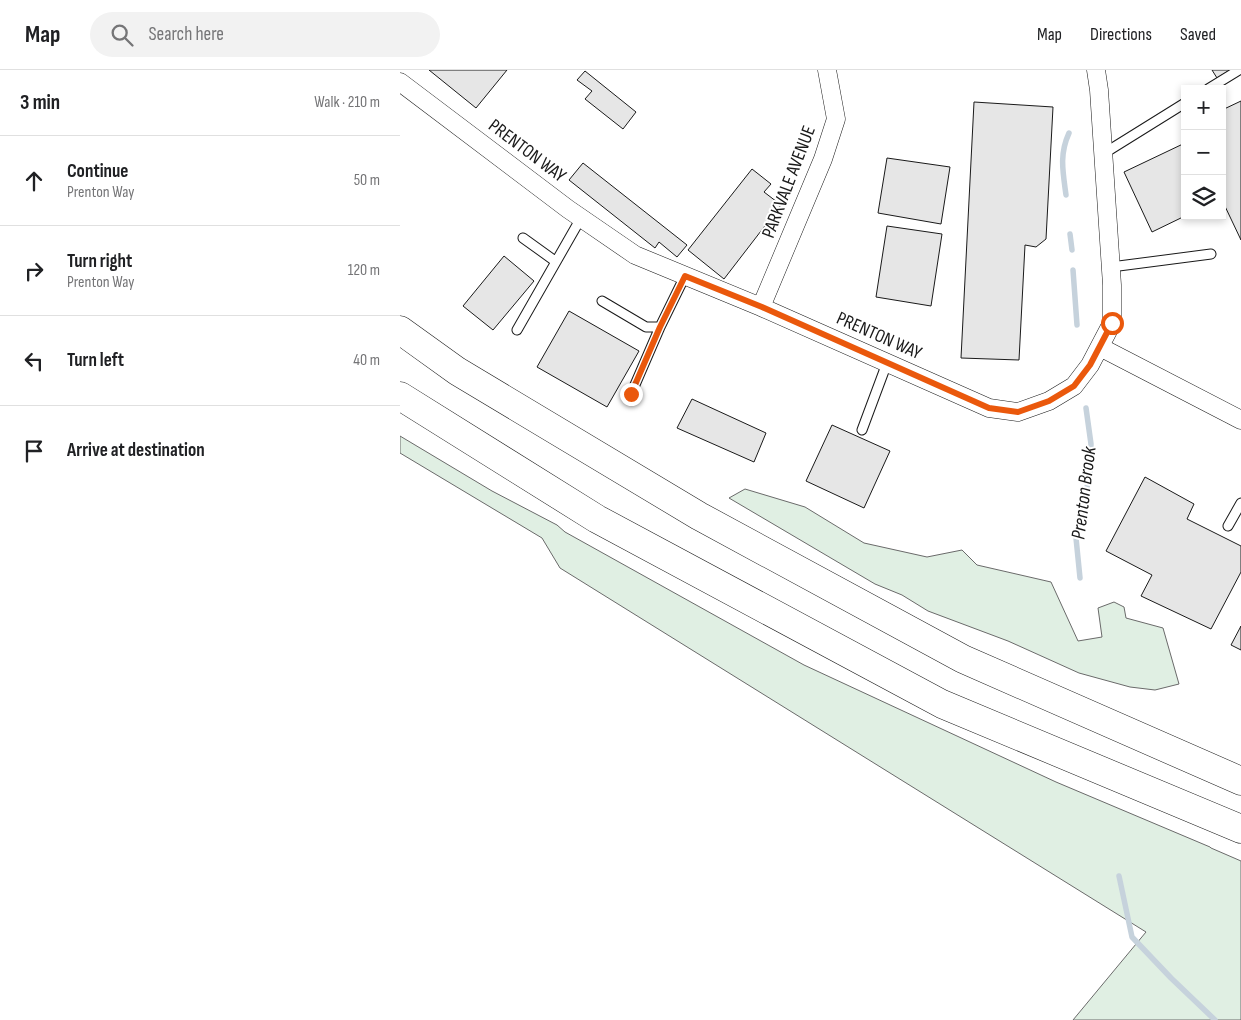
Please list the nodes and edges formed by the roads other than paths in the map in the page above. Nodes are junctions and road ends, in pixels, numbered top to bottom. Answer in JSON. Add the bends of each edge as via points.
{"nodes":[{"id":1,"x":827,"y":70,"type":"edge"},
{"id":2,"x":1096,"y":70,"type":"edge"},
{"id":3,"x":1239,"y":70,"type":"edge"},
{"id":4,"x":400,"y":82,"type":"edge"},
{"id":5,"x":1215,"y":85,"type":"edge"},
{"id":6,"x":1181,"y":105,"type":"edge"},
{"id":7,"x":1103,"y":154,"type":"junction"},
{"id":8,"x":582,"y":218,"type":"junction"},
{"id":9,"x":523,"y":238,"type":"dead end"},
{"id":10,"x":1211,"y":254,"type":"dead end"},
{"id":11,"x":555,"y":261,"type":"junction"},
{"id":12,"x":1110,"y":267,"type":"junction"},
{"id":13,"x":685,"y":276,"type":"junction"},
{"id":14,"x":602,"y":301,"type":"dead end"},
{"id":15,"x":762,"y":307,"type":"junction"},
{"id":16,"x":660,"y":327,"type":"junction"},
{"id":17,"x":400,"y":330,"type":"edge"},
{"id":18,"x":517,"y":330,"type":"dead end"},
{"id":19,"x":1100,"y":346,"type":"junction"},
{"id":20,"x":887,"y":364,"type":"junction"},
{"id":21,"x":631,"y":394,"type":"dead end"},
{"id":22,"x":400,"y":396,"type":"edge"},
{"id":23,"x":1241,"y":420,"type":"edge"},
{"id":24,"x":862,"y":430,"type":"dead end"},
{"id":25,"x":1241,"y":503,"type":"edge"},
{"id":26,"x":1228,"y":526,"type":"dead end"},
{"id":27,"x":1241,"y":781,"type":"edge"},
{"id":28,"x":1241,"y":830,"type":"edge"}],
"edges":[{"from":1,"to":15,"type":"street","name":"PARKVALE AVENUE","via":[[836,119],[823,159]]},
{"from":2,"to":7,"type":"street","name":"PRENTON WAY"},
{"from":3,"to":5,"type":"lane"},
{"from":4,"to":8,"type":"street","name":"PRENTON WAY"},
{"from":6,"to":7,"type":"lane"},
{"from":7,"to":12,"type":"street","name":"PRENTON WAY"},
{"from":8,"to":11,"type":"lane"},
{"from":8,"to":13,"type":"street","name":"PRENTON WAY","via":[[635,255]]},
{"from":9,"to":11,"type":"lane"},
{"from":10,"to":12,"type":"lane"},
{"from":11,"to":18,"type":"lane"},
{"from":12,"to":19,"type":"street","name":"PRENTON WAY","via":[[1112,323]]},
{"from":13,"to":15,"type":"street","name":"PRENTON WAY"},
{"from":13,"to":16,"type":"lane"},
{"from":14,"to":16,"type":"lane","via":[[646,327]]},
{"from":15,"to":20,"type":"street","name":"PRENTON WAY"},
{"from":16,"to":21,"type":"lane"},
{"from":17,"to":27,"type":"highway","via":[[457,370],[698,516],[963,659]]},
{"from":19,"to":20,"type":"street","name":"PRENTON WAY","via":[[1074,386],[1049,401],[1018,412],[989,408]]},
{"from":19,"to":23,"type":"street"},
{"from":20,"to":24,"type":"lane"},
{"from":22,"to":28,"type":"highway","via":[[597,519],[942,704]]},
{"from":25,"to":26,"type":"lane"}]}
